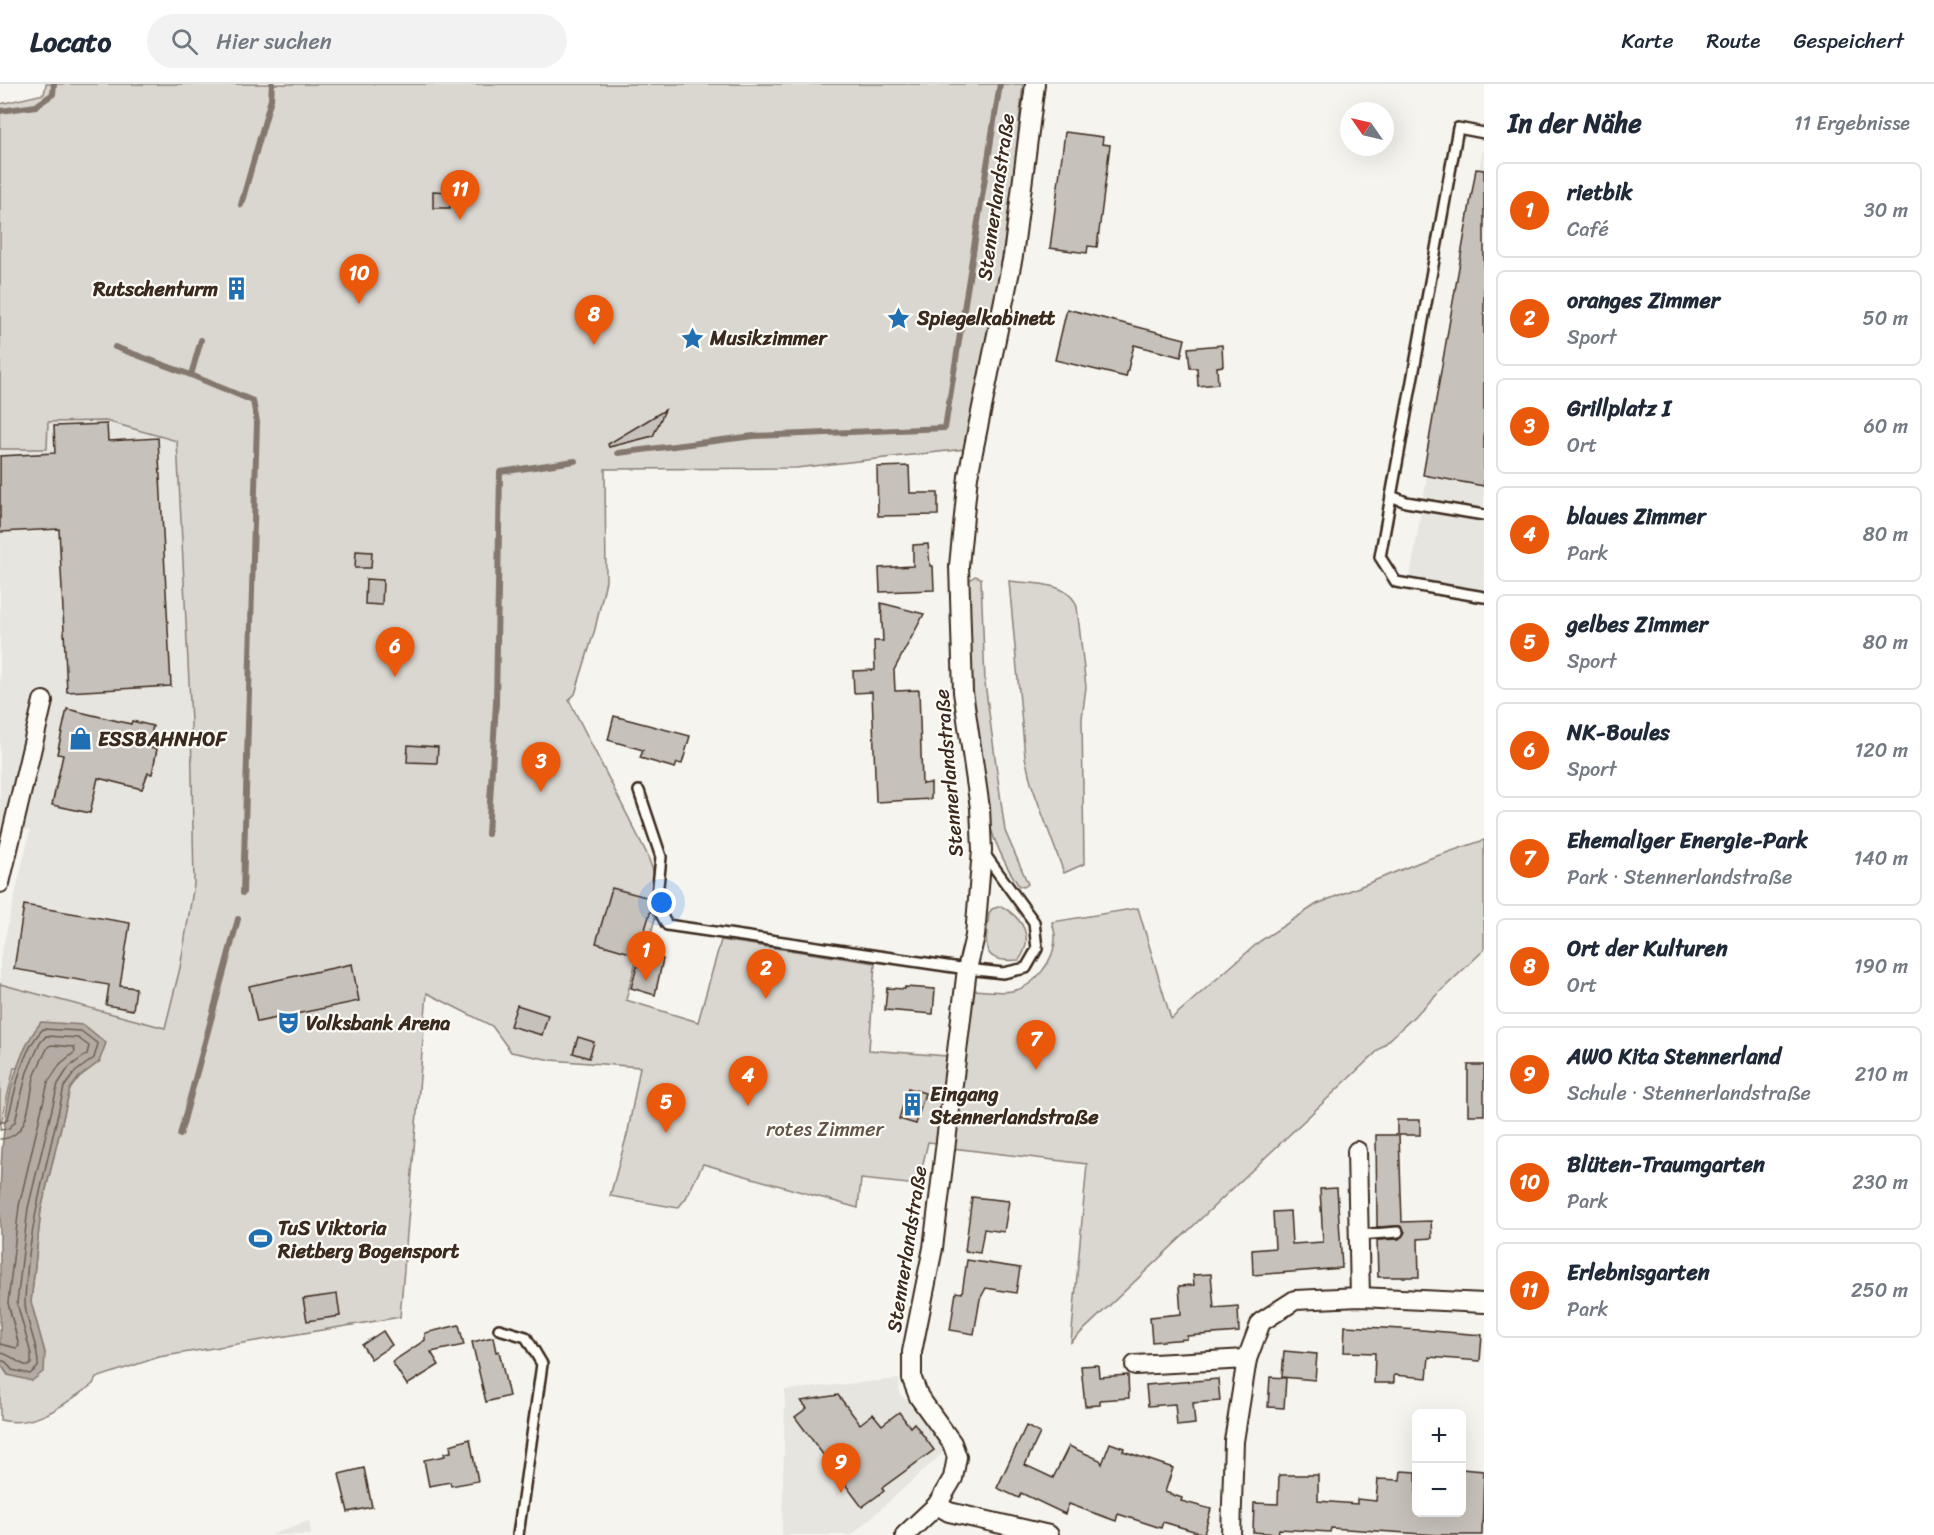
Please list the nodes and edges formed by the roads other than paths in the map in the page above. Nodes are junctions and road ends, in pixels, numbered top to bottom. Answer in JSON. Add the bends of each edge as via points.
{"nodes":[{"id":1,"x":1035,"y":84,"type":"edge"},
{"id":2,"x":1484,"y":133,"type":"edge"},
{"id":3,"x":1391,"y":496,"type":"junction"},
{"id":4,"x":1484,"y":515,"type":"edge"},
{"id":5,"x":1484,"y":597,"type":"edge"},
{"id":6,"x":43,"y":701,"type":"dead end"},
{"id":7,"x":639,"y":790,"type":"dead end"},
{"id":8,"x":4,"y":839,"type":"edge"},
{"id":9,"x":982,"y":850,"type":"junction"},
{"id":10,"x":0,"y":883,"type":"edge"},
{"id":11,"x":967,"y":969,"type":"junction"},
{"id":12,"x":1357,"y":1151,"type":"dead end"},
{"id":13,"x":1398,"y":1232,"type":"dead end"},
{"id":14,"x":1359,"y":1235,"type":"junction"},
{"id":15,"x":1360,"y":1297,"type":"junction"},
{"id":16,"x":1484,"y":1303,"type":"edge"},
{"id":17,"x":499,"y":1329,"type":"dead end"},
{"id":18,"x":1247,"y":1359,"type":"junction"},
{"id":19,"x":1135,"y":1365,"type":"dead end"},
{"id":20,"x":937,"y":1505,"type":"junction"},
{"id":21,"x":518,"y":1535,"type":"edge"},
{"id":22,"x":905,"y":1535,"type":"edge"},
{"id":23,"x":1049,"y":1535,"type":"edge"},
{"id":24,"x":1232,"y":1535,"type":"edge"}],
"edges":[{"from":1,"to":9,"type":"street","name":"Stennerlandstraße","via":[[1013,256],[968,476],[959,566],[963,692],[980,808]]},
{"from":2,"to":3,"type":"lane","via":[[1458,128]]},
{"from":3,"to":4,"type":"lane"},
{"from":3,"to":5,"type":"lane","via":[[1380,557],[1396,582]]},
{"from":6,"to":8,"type":"street"},
{"from":7,"to":11,"type":"lane","via":[[661,857],[656,905],[668,925]]},
{"from":8,"to":10,"type":"street"},
{"from":9,"to":11,"type":"street","name":"Stennerlandstraße","via":[[975,936]]},
{"from":9,"to":11,"type":"lane","via":[[1034,922],[1037,949],[1026,968],[1003,973]]},
{"from":11,"to":20,"type":"street","name":"Stennerlandstraße","via":[[933,1248],[912,1352],[912,1379],[919,1397],[952,1443],[957,1457],[953,1478]]},
{"from":12,"to":14,"type":"street"},
{"from":13,"to":14,"type":"lane"},
{"from":14,"to":15,"type":"street"},
{"from":15,"to":16,"type":"street"},
{"from":15,"to":18,"type":"street","via":[[1295,1300],[1261,1322]]},
{"from":17,"to":21,"type":"lane","via":[[526,1337],[542,1364]]},
{"from":18,"to":19,"type":"street"},
{"from":18,"to":24,"type":"street","via":[[1234,1441]]},
{"from":20,"to":22,"type":"street","name":"Stennerlandstraße"},
{"from":20,"to":23,"type":"street","via":[[949,1512]]}]}
